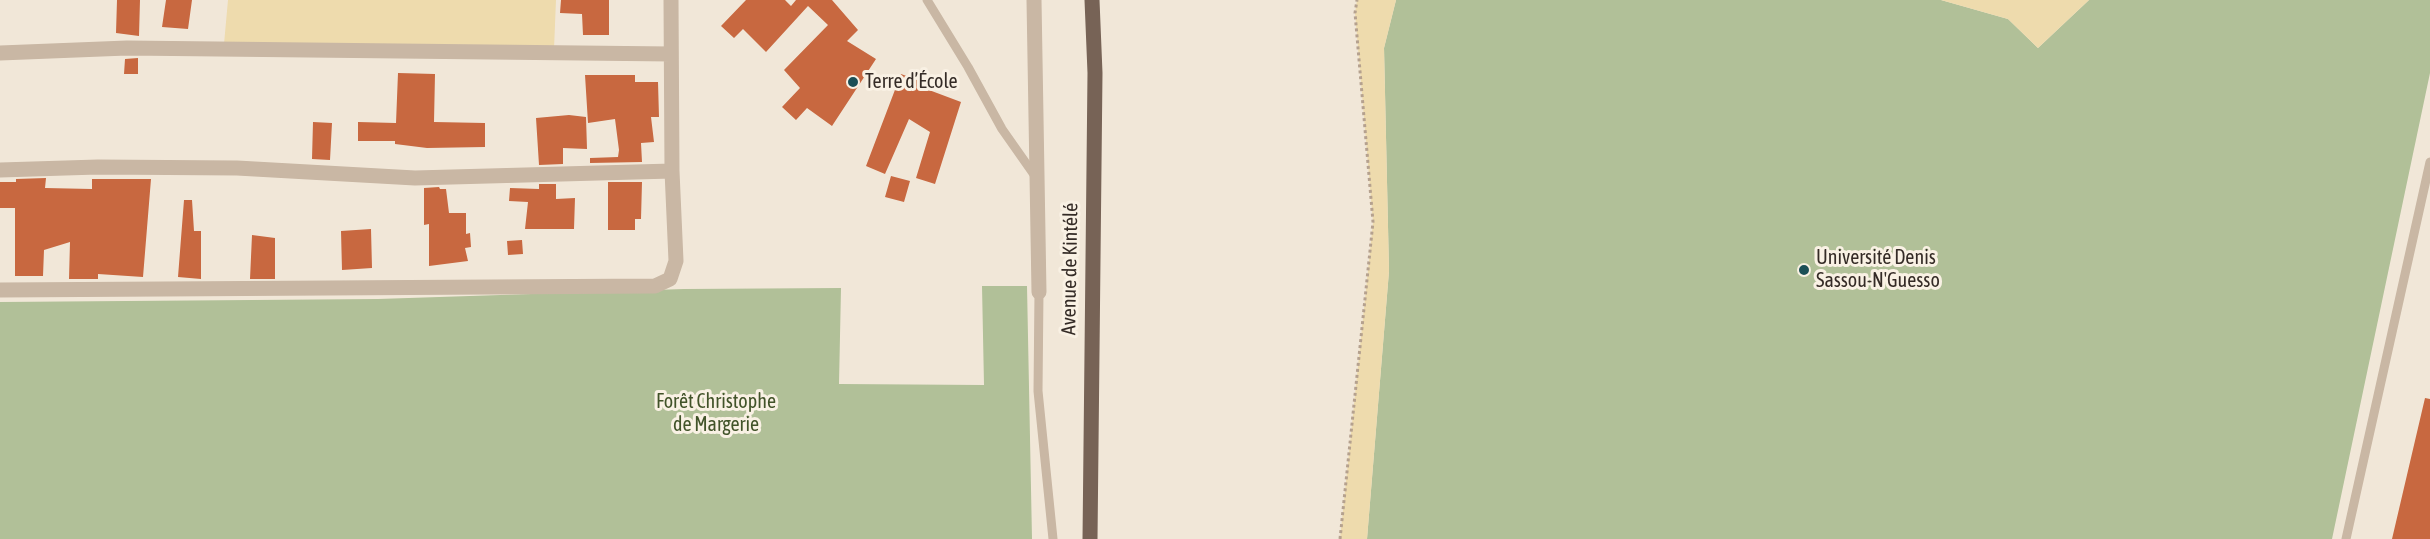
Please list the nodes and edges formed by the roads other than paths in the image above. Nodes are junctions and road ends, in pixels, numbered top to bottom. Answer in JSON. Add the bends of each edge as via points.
{"nodes":[{"id":1,"x":671,"y":0,"type":"edge"},
{"id":2,"x":927,"y":0,"type":"edge"},
{"id":3,"x":1034,"y":0,"type":"edge"},
{"id":4,"x":1092,"y":0,"type":"edge"},
{"id":5,"x":0,"y":53,"type":"edge"},
{"id":6,"x":671,"y":54,"type":"junction"},
{"id":7,"x":2430,"y":162,"type":"edge"},
{"id":8,"x":0,"y":170,"type":"edge"},
{"id":9,"x":672,"y":171,"type":"junction"},
{"id":10,"x":1037,"y":178,"type":"junction"},
{"id":11,"x":0,"y":290,"type":"edge"},
{"id":12,"x":1039,"y":292,"type":"joint"},
{"id":13,"x":1053,"y":539,"type":"edge"},
{"id":14,"x":1090,"y":539,"type":"edge"},
{"id":15,"x":2346,"y":539,"type":"edge"}],
"edges":[{"from":1,"to":6,"type":"street"},
{"from":2,"to":10,"type":"lane","via":[[1002,129]]},
{"from":3,"to":10,"type":"street"},
{"from":4,"to":14,"type":"main road","name":"Avenue de Kintélé","via":[[1095,73]]},
{"from":5,"to":6,"type":"street","via":[[127,48]]},
{"from":6,"to":9,"type":"street"},
{"from":7,"to":15,"type":"lane"},
{"from":8,"to":9,"type":"street","via":[[98,166],[237,168],[415,178]]},
{"from":9,"to":11,"type":"street","via":[[676,261],[670,279],[655,286]]},
{"from":10,"to":12,"type":"street"},
{"from":12,"to":13,"type":"lane","via":[[1038,391]]}]}
